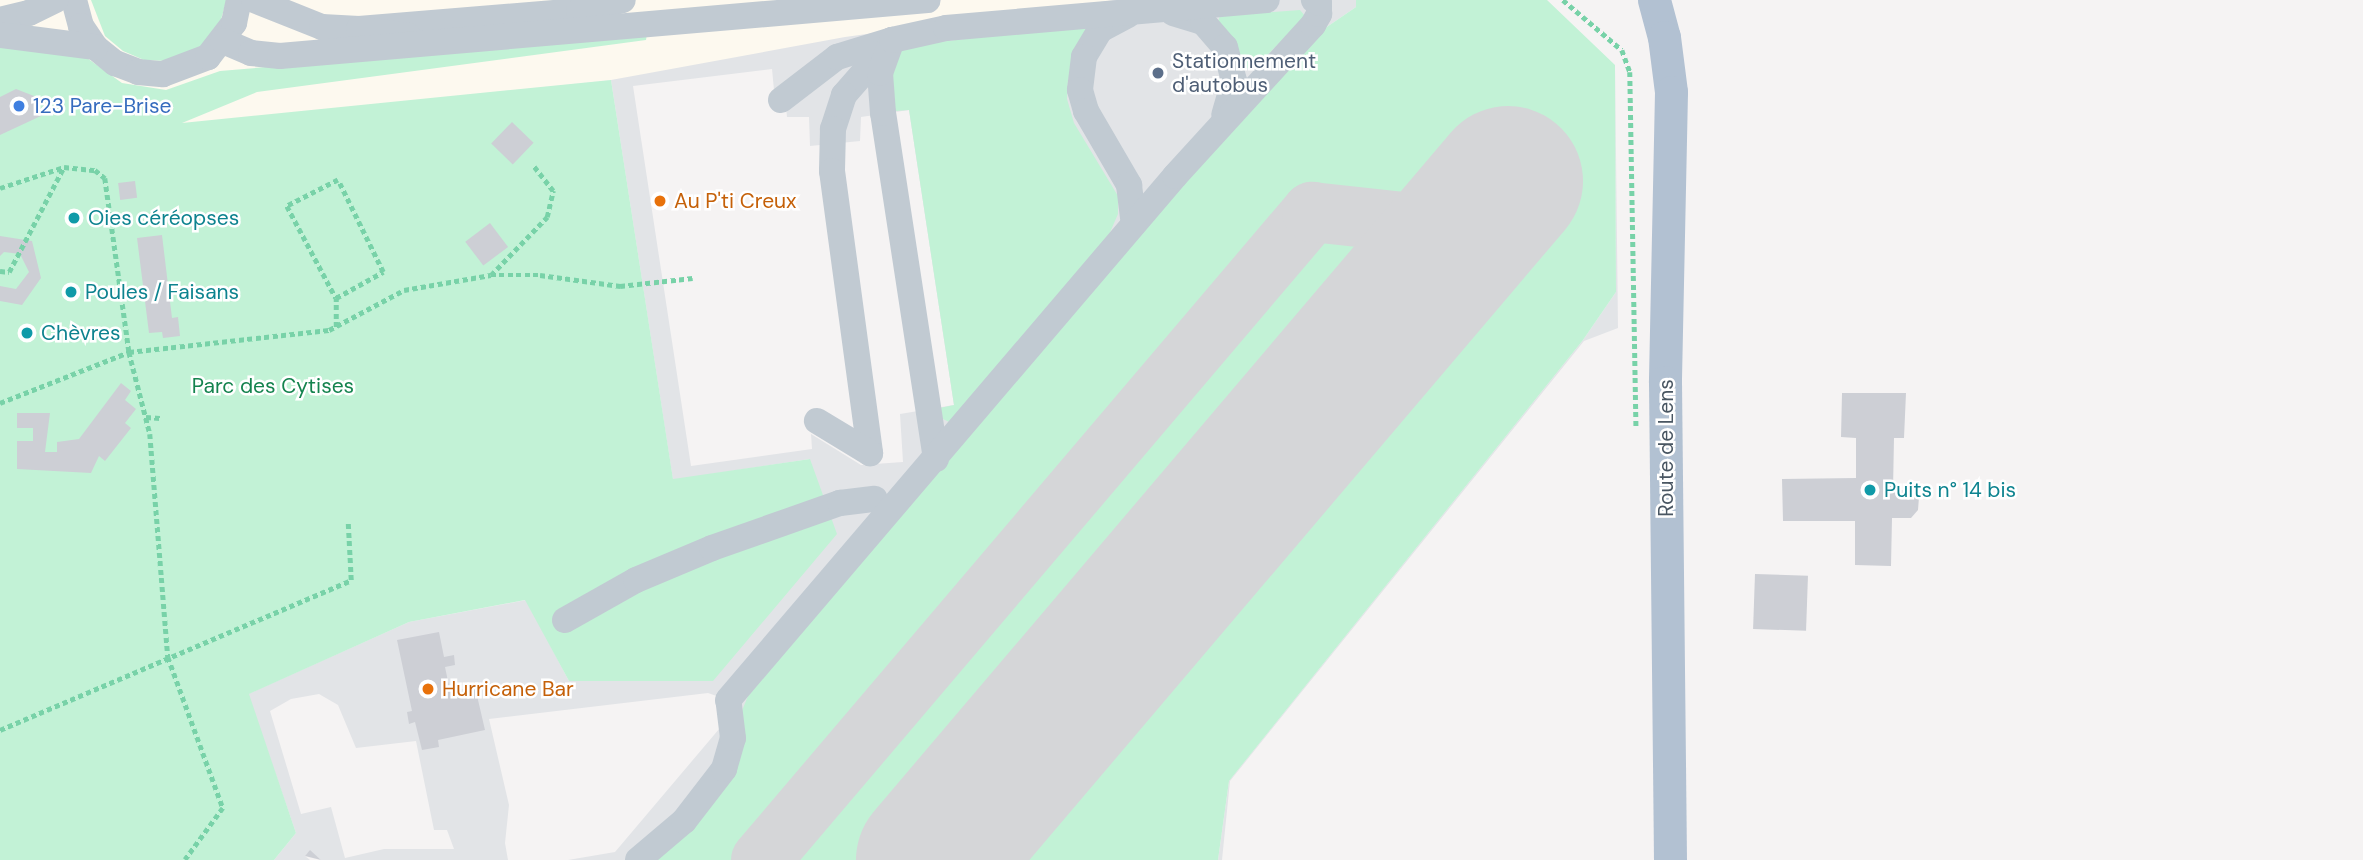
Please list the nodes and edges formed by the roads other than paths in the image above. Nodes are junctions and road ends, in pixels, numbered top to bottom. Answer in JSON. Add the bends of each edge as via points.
{"nodes":[{"id":1,"x":56,"y":0,"type":"edge"},
{"id":2,"x":74,"y":0,"type":"edge"},
{"id":3,"x":239,"y":0,"type":"edge"},
{"id":4,"x":254,"y":0,"type":"edge"},
{"id":5,"x":623,"y":0,"type":"edge"},
{"id":6,"x":831,"y":0,"type":"edge"},
{"id":7,"x":928,"y":0,"type":"edge"},
{"id":8,"x":944,"y":0,"type":"edge"},
{"id":9,"x":1267,"y":0,"type":"edge"},
{"id":10,"x":1314,"y":0,"type":"edge"},
{"id":11,"x":1643,"y":0,"type":"edge"},
{"id":12,"x":1654,"y":0,"type":"edge"},
{"id":13,"x":1150,"y":11,"type":"junction"},
{"id":14,"x":0,"y":20,"type":"edge"},
{"id":15,"x":946,"y":28,"type":"junction"},
{"id":16,"x":359,"y":29,"type":"junction"},
{"id":17,"x":0,"y":35,"type":"edge"},
{"id":18,"x":1664,"y":37,"type":"junction"},
{"id":19,"x":892,"y":40,"type":"junction"},
{"id":20,"x":223,"y":41,"type":"junction"},
{"id":21,"x":95,"y":47,"type":"junction"},
{"id":22,"x":781,"y":100,"type":"dead end"},
{"id":23,"x":1212,"y":134,"type":"junction"},
{"id":24,"x":1134,"y":224,"type":"junction"},
{"id":25,"x":817,"y":421,"type":"dead end"},
{"id":26,"x":870,"y":453,"type":"junction"},
{"id":27,"x":936,"y":459,"type":"junction"},
{"id":28,"x":877,"y":512,"type":"junction"},
{"id":29,"x":565,"y":620,"type":"dead end"},
{"id":30,"x":638,"y":860,"type":"edge"},
{"id":31,"x":1670,"y":860,"type":"edge"}],
"edges":[{"from":1,"to":14,"type":"street"},
{"from":2,"to":21,"type":"street","via":[[81,26]]},
{"from":3,"to":20,"type":"street"},
{"from":4,"to":16,"type":"street","via":[[322,27]]},
{"from":5,"to":16,"type":"street","via":[[579,11]]},
{"from":6,"to":16,"type":"street","via":[[446,34],[400,36]]},
{"from":7,"to":20,"type":"street","via":[[358,52],[280,56],[251,53]]},
{"from":8,"to":15,"type":"street"},
{"from":9,"to":13,"type":"street"},
{"from":10,"to":23,"type":"street","via":[[1320,3],[1313,26]]},
{"from":11,"to":18,"type":"main road","name":"Route de Lens"},
{"from":12,"to":18,"type":"main road","name":"Route de Lens"},
{"from":13,"to":15,"type":"street"},
{"from":13,"to":23,"type":"street","via":[[1203,22],[1225,47],[1234,81],[1230,106]]},
{"from":13,"to":24,"type":"street","via":[[1124,16],[1100,30],[1084,57],[1080,90],[1086,111],[1129,185]]},
{"from":15,"to":19,"type":"street"},
{"from":17,"to":21,"type":"street"},
{"from":18,"to":31,"type":"main road","name":"Route de Lens","via":[[1671,92],[1665,382]]},
{"from":19,"to":22,"type":"street","via":[[836,58]]},
{"from":19,"to":26,"type":"street","via":[[844,95],[833,129],[832,171]]},
{"from":19,"to":27,"type":"street","via":[[880,73],[883,113]]},
{"from":20,"to":21,"type":"street","via":[[188,69],[163,74],[127,68]]},
{"from":23,"to":24,"type":"street"},
{"from":24,"to":27,"type":"street"},
{"from":25,"to":26,"type":"street"},
{"from":26,"to":28,"type":"street"},
{"from":27,"to":28,"type":"street"},
{"from":28,"to":29,"type":"street","via":[[840,503],[636,580]]},
{"from":28,"to":30,"type":"street","via":[[728,700],[733,738],[724,769],[684,821]]}]}
